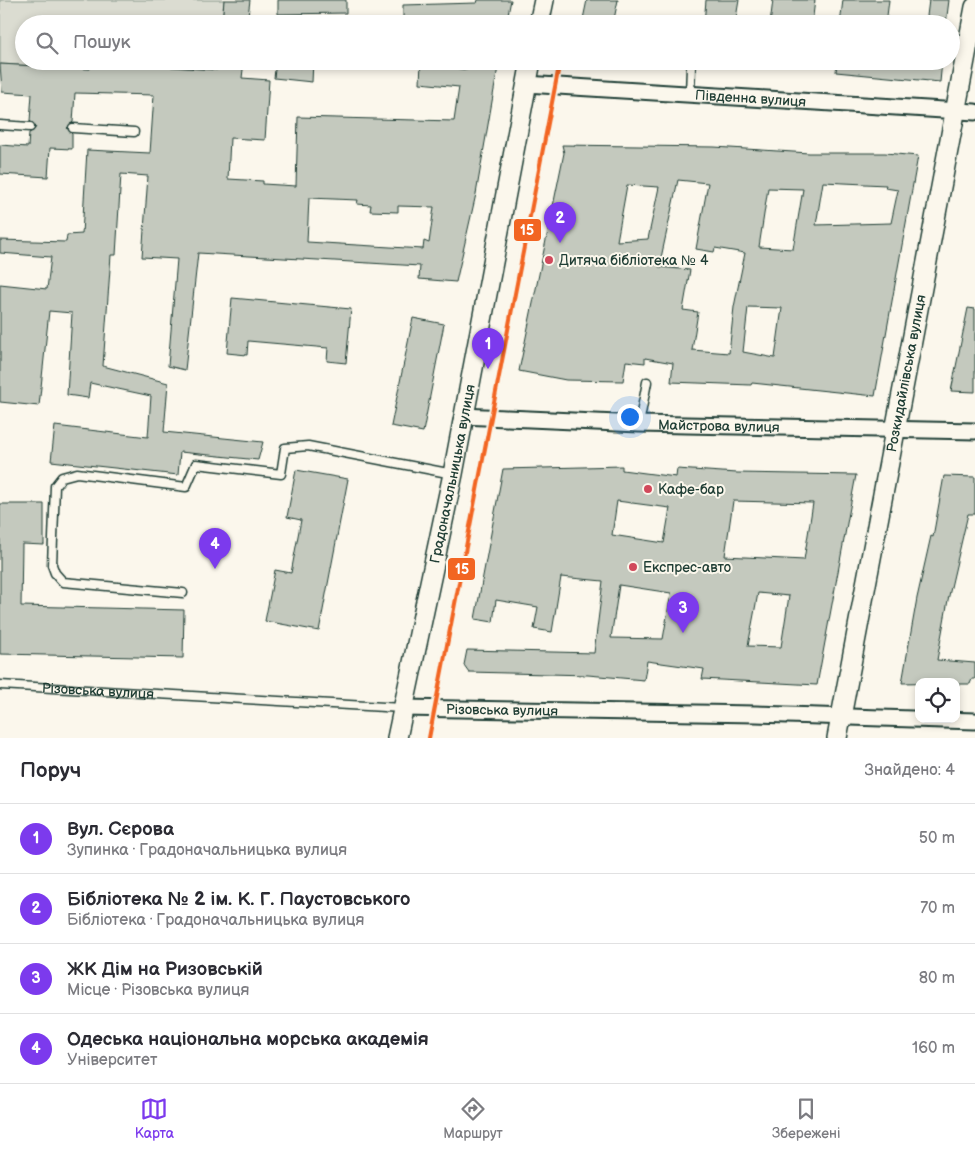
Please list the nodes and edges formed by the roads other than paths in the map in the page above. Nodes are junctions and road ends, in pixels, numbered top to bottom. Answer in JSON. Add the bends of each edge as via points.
{"nodes":[{"id":1,"x":544,"y":0,"type":"edge"},
{"id":2,"x":975,"y":7,"type":"edge"},
{"id":3,"x":541,"y":15,"type":"edge"},
{"id":4,"x":529,"y":70,"type":"edge"},
{"id":5,"x":691,"y":70,"type":"edge"},
{"id":6,"x":526,"y":84,"type":"junction"},
{"id":7,"x":690,"y":94,"type":"junction"},
{"id":8,"x":955,"y":111,"type":"junction"},
{"id":9,"x":975,"y":112,"type":"edge"},
{"id":10,"x":0,"y":125,"type":"edge"},
{"id":11,"x":30,"y":127,"type":"dead end"},
{"id":12,"x":73,"y":128,"type":"dead end"},
{"id":13,"x":134,"y":132,"type":"dead end"},
{"id":14,"x":647,"y":382,"type":"dead end"},
{"id":15,"x":463,"y":416,"type":"junction"},
{"id":16,"x":639,"y":424,"type":"junction"},
{"id":17,"x":895,"y":430,"type":"junction"},
{"id":18,"x":975,"y":431,"type":"edge"},
{"id":19,"x":453,"y":474,"type":"junction"},
{"id":20,"x":183,"y":593,"type":"dead end"},
{"id":21,"x":0,"y":685,"type":"edge"},
{"id":22,"x":403,"y":708,"type":"junction"},
{"id":23,"x":841,"y":717,"type":"junction"},
{"id":24,"x":975,"y":721,"type":"edge"},
{"id":25,"x":397,"y":738,"type":"edge"},
{"id":26,"x":837,"y":738,"type":"edge"}],
"edges":[{"from":1,"to":3,"type":"street"},
{"from":2,"to":8,"type":"street","name":"Розкидайлівська вулиця"},
{"from":4,"to":6,"type":"street","name":"Градоначальницька вулиця"},
{"from":5,"to":7,"type":"lane"},
{"from":6,"to":7,"type":"street","name":"Південна вулиця"},
{"from":6,"to":15,"type":"street","name":"Градоначальницька вулиця"},
{"from":7,"to":8,"type":"street","name":"Південна вулиця"},
{"from":8,"to":9,"type":"street","name":"Південна вулиця"},
{"from":8,"to":17,"type":"street","name":"Розкидайлівська вулиця"},
{"from":10,"to":11,"type":"lane"},
{"from":12,"to":13,"type":"lane"},
{"from":14,"to":16,"type":"lane"},
{"from":15,"to":16,"type":"street","name":"Майстрова вулиця"},
{"from":15,"to":19,"type":"street","name":"Градоначальницька вулиця"},
{"from":16,"to":17,"type":"street","name":"Майстрова вулиця"},
{"from":17,"to":18,"type":"street","name":"Майстрова вулиця"},
{"from":17,"to":23,"type":"street","name":"Розкидайлівська вулиця"},
{"from":19,"to":20,"type":"lane","via":[[308,446],[285,448],[281,474],[196,464],[186,487],[77,473],[62,477],[55,486],[52,566],[63,582]]},
{"from":19,"to":22,"type":"street","name":"Градоначальницька вулиця"},
{"from":21,"to":22,"type":"lane","name":"Різовська вулиця"},
{"from":22,"to":23,"type":"street","name":"Різовська вулиця"},
{"from":22,"to":25,"type":"street","name":"Градоначальницька вулиця"},
{"from":23,"to":24,"type":"street","name":"Різовська вулиця"},
{"from":23,"to":26,"type":"street","name":"Розкидайлівська вулиця"}]}
